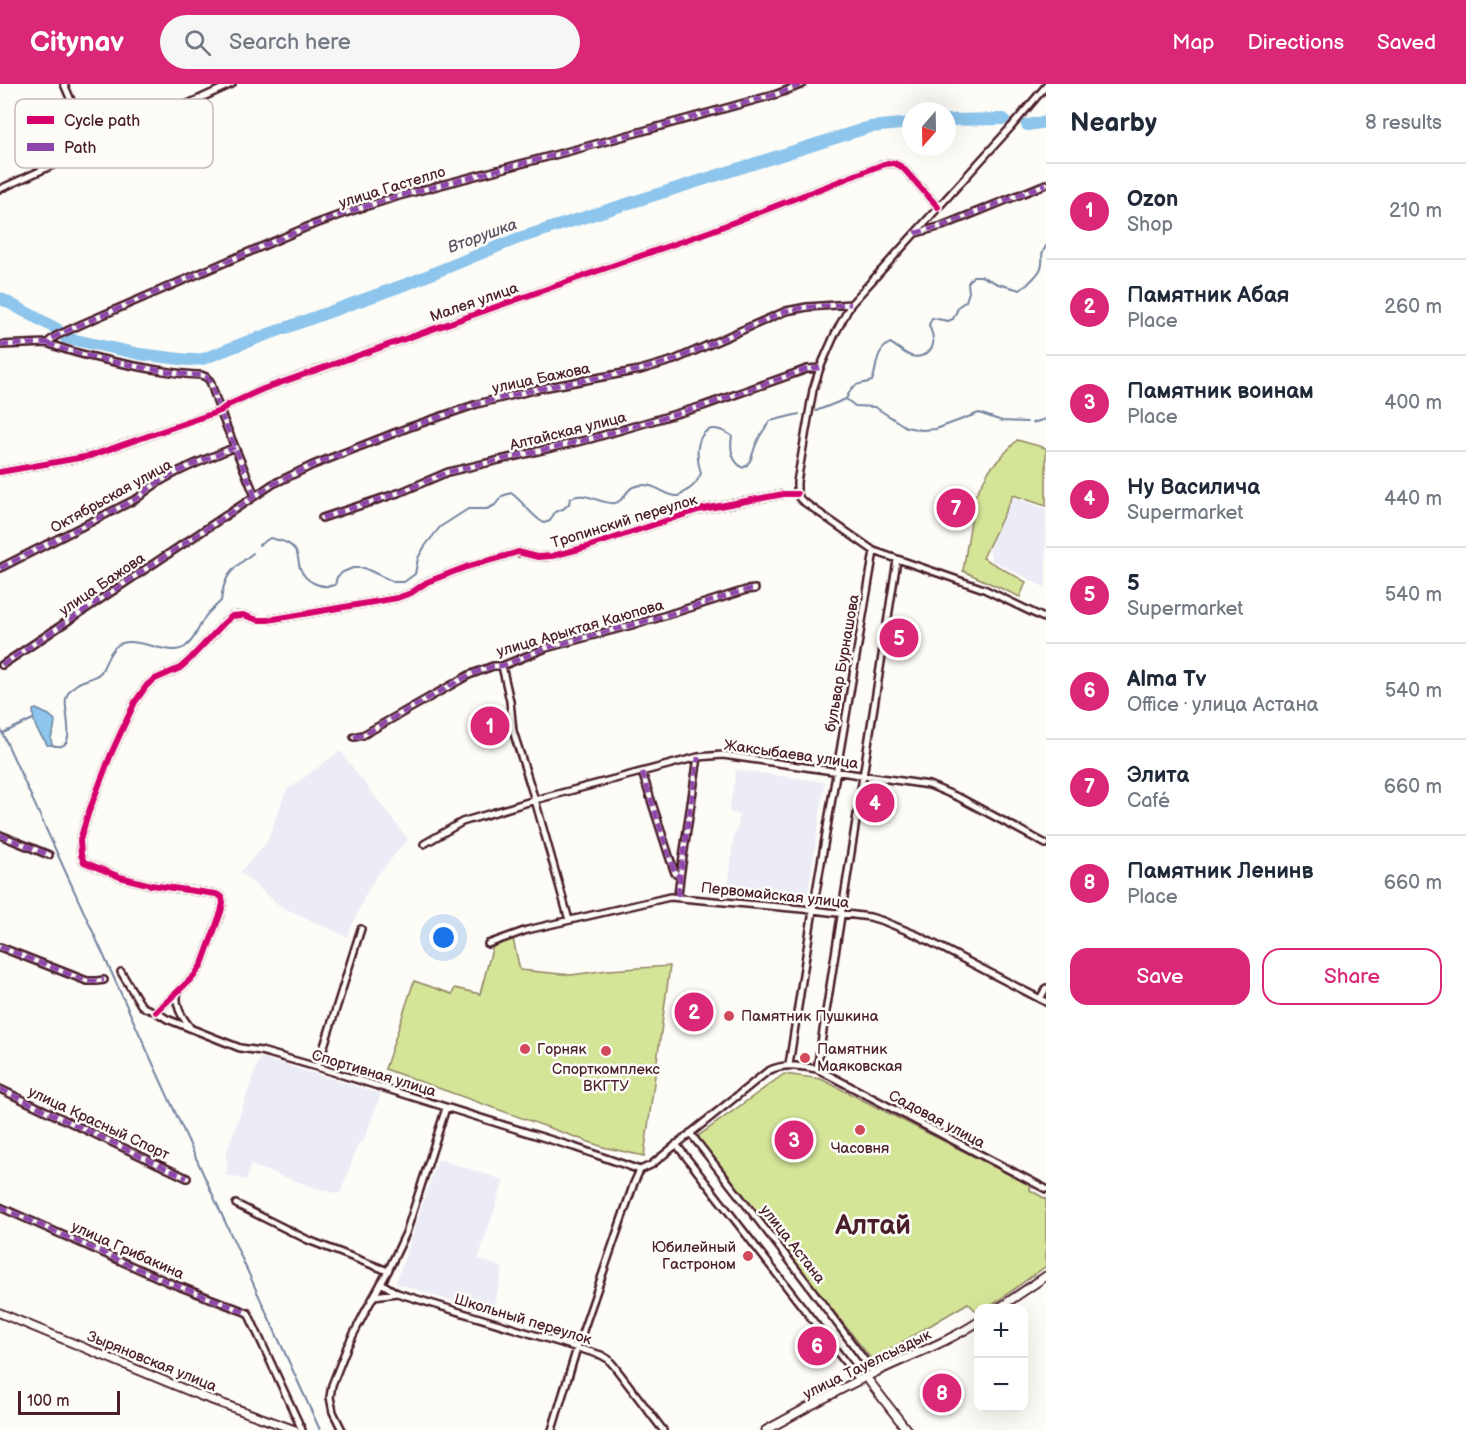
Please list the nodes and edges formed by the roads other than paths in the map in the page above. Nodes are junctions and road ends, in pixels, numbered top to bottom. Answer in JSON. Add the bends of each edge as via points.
{"nodes":[{"id":1,"x":64,"y":84,"type":"edge"},
{"id":2,"x":232,"y":84,"type":"edge"},
{"id":3,"x":803,"y":84,"type":"edge"},
{"id":4,"x":1046,"y":86,"type":"edge"},
{"id":5,"x":70,"y":99,"type":"edge"},
{"id":6,"x":198,"y":99,"type":"edge"},
{"id":7,"x":46,"y":168,"type":"edge"},
{"id":8,"x":1046,"y":184,"type":"edge"},
{"id":9,"x":0,"y":189,"type":"edge"},
{"id":10,"x":938,"y":207,"type":"junction"},
{"id":11,"x":915,"y":233,"type":"junction"},
{"id":12,"x":851,"y":304,"type":"junction"},
{"id":13,"x":47,"y":343,"type":"junction"},
{"id":14,"x":0,"y":345,"type":"edge"},
{"id":15,"x":820,"y":368,"type":"junction"},
{"id":16,"x":220,"y":411,"type":"junction"},
{"id":17,"x":235,"y":447,"type":"junction"},
{"id":18,"x":0,"y":472,"type":"edge"},
{"id":19,"x":797,"y":494,"type":"junction"},
{"id":20,"x":255,"y":496,"type":"junction"},
{"id":21,"x":322,"y":518,"type":"dead end"},
{"id":22,"x":874,"y":551,"type":"junction"},
{"id":23,"x":897,"y":560,"type":"junction"},
{"id":24,"x":0,"y":568,"type":"edge"},
{"id":25,"x":755,"y":589,"type":"dead end"},
{"id":26,"x":1046,"y":619,"type":"edge"},
{"id":27,"x":2,"y":665,"type":"dead end"},
{"id":28,"x":502,"y":666,"type":"junction"},
{"id":29,"x":354,"y":737,"type":"dead end"},
{"id":30,"x":698,"y":757,"type":"junction"},
{"id":31,"x":836,"y":771,"type":"junction"},
{"id":32,"x":642,"y":772,"type":"junction"},
{"id":33,"x":862,"y":775,"type":"junction"},
{"id":34,"x":535,"y":800,"type":"junction"},
{"id":35,"x":0,"y":835,"type":"edge"},
{"id":36,"x":424,"y":843,"type":"dead end"},
{"id":37,"x":1046,"y":844,"type":"edge"},
{"id":38,"x":49,"y":855,"type":"dead end"},
{"id":39,"x":680,"y":877,"type":"junction"},
{"id":40,"x":678,"y":897,"type":"junction"},
{"id":41,"x":813,"y":910,"type":"junction"},
{"id":42,"x":842,"y":914,"type":"junction"},
{"id":43,"x":569,"y":920,"type":"junction"},
{"id":44,"x":361,"y":929,"type":"dead end"},
{"id":45,"x":488,"y":944,"type":"dead end"},
{"id":46,"x":0,"y":947,"type":"edge"},
{"id":47,"x":120,"y":972,"type":"dead end"},
{"id":48,"x":104,"y":980,"type":"dead end"},
{"id":49,"x":1046,"y":988,"type":"edge"},
{"id":50,"x":179,"y":991,"type":"junction"},
{"id":51,"x":1040,"y":999,"type":"junction"},
{"id":52,"x":1046,"y":1002,"type":"edge"},
{"id":53,"x":156,"y":1011,"type":"junction"},
{"id":54,"x":191,"y":1028,"type":"junction"},
{"id":55,"x":789,"y":1065,"type":"junction"},
{"id":56,"x":316,"y":1067,"type":"junction"},
{"id":57,"x":817,"y":1069,"type":"junction"},
{"id":58,"x":0,"y":1089,"type":"edge"},
{"id":59,"x":446,"y":1108,"type":"junction"},
{"id":60,"x":690,"y":1133,"type":"junction"},
{"id":61,"x":676,"y":1144,"type":"junction"},
{"id":62,"x":640,"y":1170,"type":"junction"},
{"id":63,"x":187,"y":1178,"type":"dead end"},
{"id":64,"x":1046,"y":1189,"type":"edge"},
{"id":65,"x":236,"y":1204,"type":"dead end"},
{"id":66,"x":0,"y":1207,"type":"edge"},
{"id":67,"x":388,"y":1271,"type":"junction"},
{"id":68,"x":1046,"y":1276,"type":"edge"},
{"id":69,"x":381,"y":1283,"type":"junction"},
{"id":70,"x":397,"y":1293,"type":"junction"},
{"id":71,"x":374,"y":1296,"type":"junction"},
{"id":72,"x":1005,"y":1304,"type":"edge"},
{"id":73,"x":0,"y":1313,"type":"edge"},
{"id":74,"x":974,"y":1325,"type":"edge"},
{"id":75,"x":577,"y":1348,"type":"junction"},
{"id":76,"x":866,"y":1377,"type":"junction"},
{"id":77,"x":295,"y":1430,"type":"edge"},
{"id":78,"x":302,"y":1430,"type":"edge"},
{"id":79,"x":342,"y":1430,"type":"edge"},
{"id":80,"x":552,"y":1430,"type":"edge"},
{"id":81,"x":663,"y":1430,"type":"edge"},
{"id":82,"x":766,"y":1430,"type":"edge"},
{"id":83,"x":908,"y":1430,"type":"edge"}],
"edges":[{"from":1,"to":5,"type":"street"},
{"from":2,"to":6,"type":"street"},
{"from":3,"to":13,"type":"street","name":"улица Гастелло","via":[[351,211],[103,315]]},
{"from":4,"to":10,"type":"street"},
{"from":7,"to":9,"type":"street"},
{"from":8,"to":11,"type":"street"},
{"from":10,"to":11,"type":"street"},
{"from":10,"to":16,"type":"street","name":"Малея улица","via":[[902,167],[884,164],[711,231],[273,385]]},
{"from":11,"to":12,"type":"street"},
{"from":12,"to":15,"type":"street"},
{"from":12,"to":20,"type":"street","name":"улица Бажова","via":[[786,311],[674,360],[477,404],[312,465]]},
{"from":13,"to":14,"type":"street","name":"улица Гастелло"},
{"from":13,"to":16,"type":"street","via":[[123,364],[206,377]]},
{"from":15,"to":19,"type":"street","via":[[809,411]]},
{"from":15,"to":21,"type":"street","name":"Алтайская улица","via":[[591,439],[448,472]]},
{"from":16,"to":17,"type":"street"},
{"from":16,"to":18,"type":"street","name":"Малея улица","via":[[90,456]]},
{"from":17,"to":20,"type":"street"},
{"from":17,"to":24,"type":"street","name":"Октябрьская улица","via":[[170,476],[138,498]]},
{"from":19,"to":22,"type":"street"},
{"from":19,"to":50,"type":"street","name":"Тропинский переулок","via":[[698,510],[552,556],[518,552],[427,582],[397,598],[268,620],[232,616],[180,668],[147,685],[135,702],[111,754],[80,840],[84,862],[120,877],[222,897],[221,912],[202,964]]},
{"from":20,"to":27,"type":"street","name":"улица Бажова"},
{"from":22,"to":23,"type":"street"},
{"from":22,"to":31,"type":"street","name":"бульвар Бурнашова"},
{"from":23,"to":26,"type":"street","via":[[956,578]]},
{"from":23,"to":33,"type":"street"},
{"from":25,"to":28,"type":"street","name":"улица Арыктая Каюпова","via":[[546,648]]},
{"from":28,"to":29,"type":"street","name":"улица Арыктая Каюпова","via":[[469,675]]},
{"from":28,"to":34,"type":"street","via":[[513,731]]},
{"from":30,"to":31,"type":"street","name":"Жаксыбаева улица","via":[[723,755]]},
{"from":30,"to":32,"type":"street","name":"Жаксыбаева улица"},
{"from":30,"to":39,"type":"street"},
{"from":31,"to":33,"type":"street","name":"Жаксыбаева улица"},
{"from":31,"to":41,"type":"street","name":"бульвар Бурнашова"},
{"from":32,"to":34,"type":"street","name":"Жаксыбаева улица"},
{"from":32,"to":39,"type":"street","via":[[675,873]]},
{"from":33,"to":37,"type":"street","name":"Жаксыбаева улица","via":[[942,789]]},
{"from":33,"to":42,"type":"street"},
{"from":34,"to":36,"type":"street","name":"Жаксыбаева улица","via":[[462,822]]},
{"from":34,"to":43,"type":"street"},
{"from":35,"to":38,"type":"street"},
{"from":39,"to":40,"type":"street"},
{"from":40,"to":41,"type":"street","name":"Первомайская улица"},
{"from":40,"to":43,"type":"street","name":"Первомайская улица"},
{"from":41,"to":42,"type":"street","name":"Первомайская улица"},
{"from":41,"to":55,"type":"street","name":"бульвар Бурнашова"},
{"from":42,"to":51,"type":"street","name":"Первомайская улица","via":[[870,917],[917,935]]},
{"from":42,"to":57,"type":"street"},
{"from":43,"to":45,"type":"street","name":"Первомайская улица"},
{"from":44,"to":56,"type":"street"},
{"from":46,"to":48,"type":"street","via":[[87,981]]},
{"from":47,"to":53,"type":"street","name":"Спортивная улица","via":[[141,1005]]},
{"from":49,"to":51,"type":"street"},
{"from":50,"to":53,"type":"street"},
{"from":50,"to":54,"type":"street","via":[[177,1003]]},
{"from":51,"to":52,"type":"street","name":"Первомайская улица"},
{"from":53,"to":54,"type":"street","name":"Спортивная улица"},
{"from":54,"to":56,"type":"street","name":"Спортивная улица","via":[[240,1048]]},
{"from":55,"to":57,"type":"street","name":"Садовая улица"},
{"from":55,"to":60,"type":"street","via":[[768,1071]]},
{"from":56,"to":59,"type":"street","name":"Спортивная улица"},
{"from":57,"to":64,"type":"street","name":"Садовая улица"},
{"from":58,"to":63,"type":"street","name":"улица Красный Спорт"},
{"from":59,"to":62,"type":"street","name":"Спортивная улица"},
{"from":59,"to":67,"type":"street","via":[[406,1233]]},
{"from":60,"to":61,"type":"street"},
{"from":60,"to":76,"type":"street","name":"улица Астана","via":[[804,1279]]},
{"from":61,"to":62,"type":"street"},
{"from":61,"to":76,"type":"street","name":"улица Астана"},
{"from":62,"to":75,"type":"street"},
{"from":65,"to":67,"type":"street","via":[[308,1240]]},
{"from":66,"to":78,"type":"street","name":"улица Грибакина","via":[[248,1313]]},
{"from":67,"to":69,"type":"street"},
{"from":68,"to":72,"type":"street"},
{"from":69,"to":70,"type":"street","name":"Школьный переулок"},
{"from":69,"to":71,"type":"street"},
{"from":70,"to":71,"type":"street"},
{"from":70,"to":75,"type":"street","name":"Школьный переулок"},
{"from":71,"to":79,"type":"street","via":[[332,1385],[333,1412]]},
{"from":73,"to":77,"type":"street","name":"Зыряновская улица","via":[[201,1396]]},
{"from":74,"to":76,"type":"street","name":"улица Тауелсыздык"},
{"from":75,"to":80,"type":"street"},
{"from":75,"to":81,"type":"street","name":"Школьный переулок","via":[[608,1359]]},
{"from":76,"to":82,"type":"street","name":"улица Тауелсыздык"},
{"from":76,"to":83,"type":"street","name":"улица Астана"}]}
